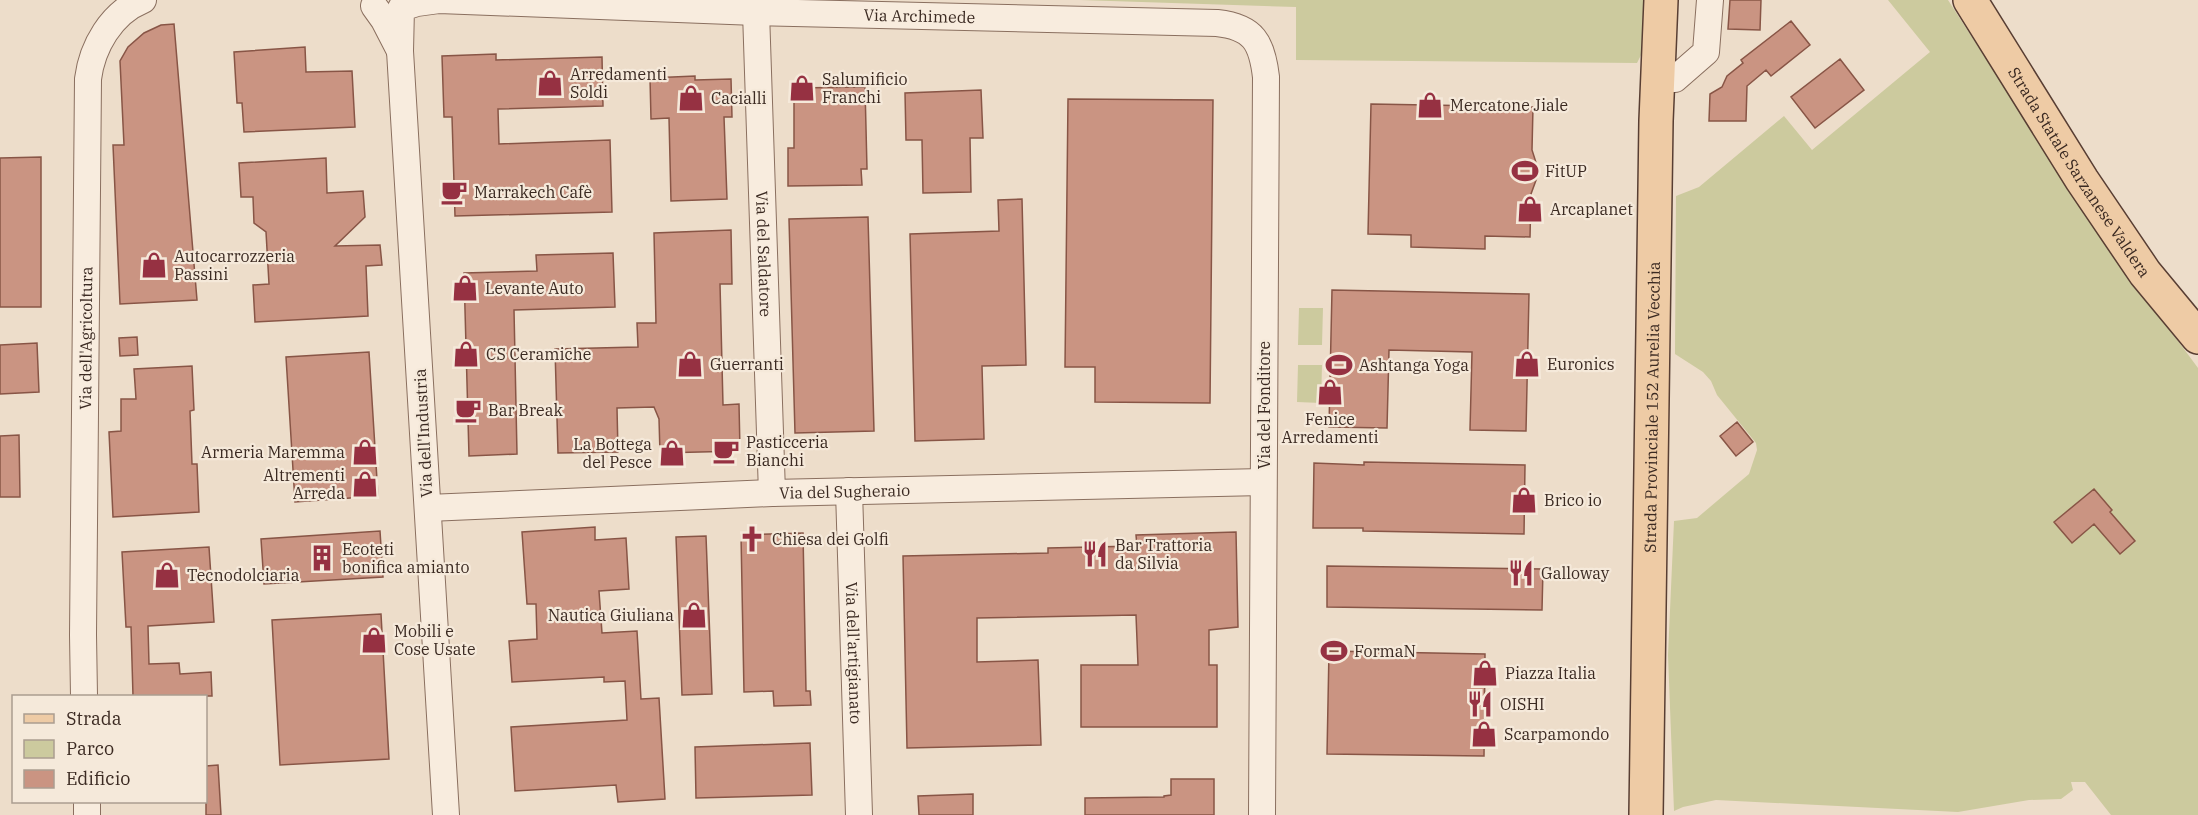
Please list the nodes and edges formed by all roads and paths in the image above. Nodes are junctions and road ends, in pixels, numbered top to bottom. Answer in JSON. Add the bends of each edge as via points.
{"nodes":[{"id":1,"x":143,"y":0,"type":"edge"},
{"id":2,"x":439,"y":0,"type":"edge"},
{"id":3,"x":1660,"y":0,"type":"edge"},
{"id":4,"x":1710,"y":0,"type":"edge"},
{"id":5,"x":1970,"y":0,"type":"edge"},
{"id":6,"x":369,"y":2,"type":"edge"},
{"id":7,"x":403,"y":4,"type":"edge"},
{"id":8,"x":756,"y":12,"type":"junction"},
{"id":9,"x":1217,"y":23,"type":"joint"},
{"id":10,"x":400,"y":51,"type":"junction"},
{"id":11,"x":1657,"y":78,"type":"junction"},
{"id":12,"x":2198,"y":337,"type":"edge"},
{"id":13,"x":1263,"y":482,"type":"junction"},
{"id":14,"x":849,"y":491,"type":"junction"},
{"id":15,"x":772,"y":493,"type":"junction"},
{"id":16,"x":428,"y":508,"type":"junction"},
{"id":17,"x":84,"y":695,"type":"edge"},
{"id":18,"x":446,"y":815,"type":"edge"},
{"id":19,"x":859,"y":815,"type":"edge"},
{"id":20,"x":1262,"y":815,"type":"edge"},
{"id":21,"x":1646,"y":815,"type":"edge"}],
"edges":[{"from":1,"to":17,"type":"street","name":"Via dell'Agricoltura","via":[[124,11],[104,34],[92,57],[88,79]]},
{"from":2,"to":7,"type":"street","name":"Via Archimede"},
{"from":2,"to":8,"type":"street","name":"Via Archimede"},
{"from":3,"to":11,"type":"main road","name":"Strada Provinciale 152 Aurelia Vecchia"},
{"from":4,"to":11,"type":"street","via":[[1706,51],[1675,79]]},
{"from":5,"to":12,"type":"main road","name":"Strada Statale Sarzanese Valdera","via":[[2082,180],[2145,273]]},
{"from":6,"to":7,"type":"street","name":"Via Archimede","via":[[390,13],[399,11]]},
{"from":6,"to":10,"type":"street","name":"Via dell'Industria","via":[[384,20]]},
{"from":7,"to":10,"type":"street","name":"Via dell'Industria"},
{"from":8,"to":9,"type":"street","name":"Via Archimede"},
{"from":8,"to":15,"type":"street","name":"Via del Saldatore"},
{"from":9,"to":13,"type":"street","name":"Via del Fonditore","via":[[1244,30],[1259,44],[1266,77]]},
{"from":10,"to":16,"type":"street","name":"Via dell'Industria"},
{"from":11,"to":21,"type":"main road","name":"Strada Provinciale 152 Aurelia Vecchia"},
{"from":13,"to":14,"type":"street","name":"Via del Sugheraio"},
{"from":13,"to":20,"type":"street","name":"Via del Fonditore"},
{"from":14,"to":15,"type":"street","name":"Via del Sugheraio"},
{"from":14,"to":19,"type":"street","name":"Via dell'artigianato"},
{"from":15,"to":16,"type":"street","name":"Via del Sugheraio"},
{"from":16,"to":18,"type":"street","name":"Via dell'Industria"}]}
